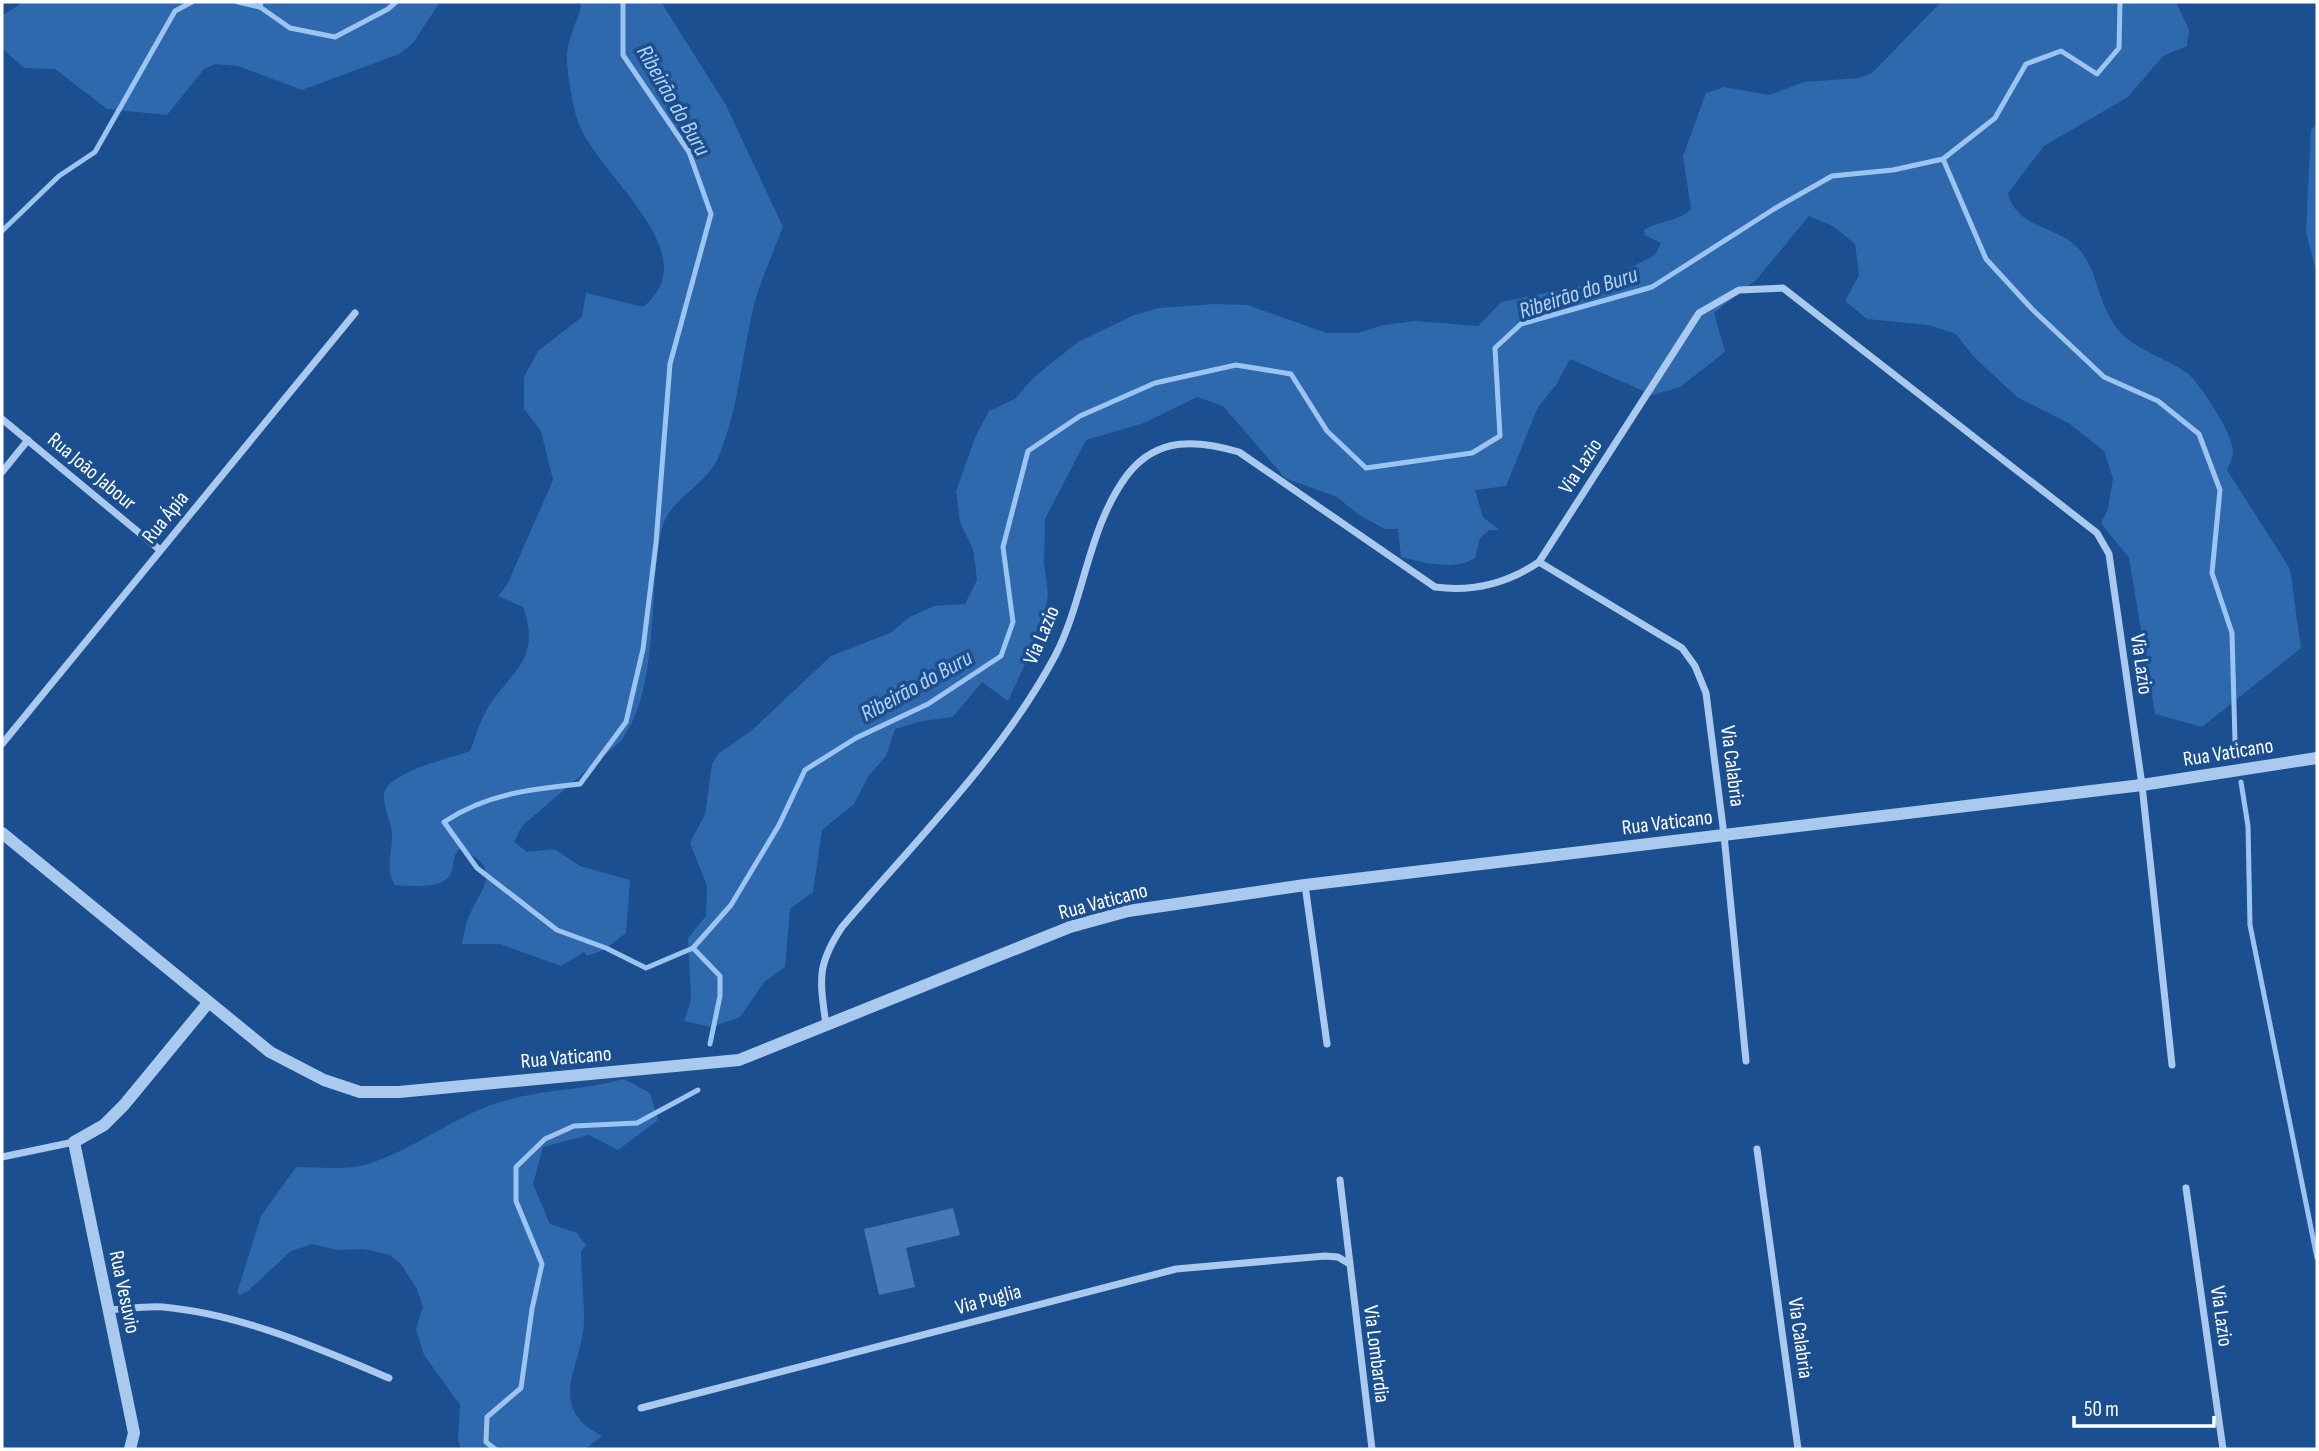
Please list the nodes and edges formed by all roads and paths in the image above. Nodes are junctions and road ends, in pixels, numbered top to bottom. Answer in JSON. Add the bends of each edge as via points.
{"nodes":[{"id":1,"x":355,"y":313,"type":"dead end"},
{"id":2,"x":2,"y":419,"type":"edge"},
{"id":3,"x":28,"y":440,"type":"junction"},
{"id":4,"x":2,"y":472,"type":"edge"},
{"id":5,"x":160,"y":550,"type":"junction"},
{"id":6,"x":1539,"y":562,"type":"junction"},
{"id":7,"x":2,"y":744,"type":"edge"},
{"id":8,"x":2317,"y":757,"type":"edge"},
{"id":9,"x":2142,"y":785,"type":"junction"},
{"id":10,"x":2,"y":832,"type":"edge"},
{"id":11,"x":1724,"y":835,"type":"junction"},
{"id":12,"x":1305,"y":885,"type":"junction"},
{"id":13,"x":208,"y":1003,"type":"junction"},
{"id":14,"x":827,"y":1026,"type":"junction"},
{"id":15,"x":1327,"y":1044,"type":"dead end"},
{"id":16,"x":1746,"y":1060,"type":"dead end"},
{"id":17,"x":2172,"y":1065,"type":"dead end"},
{"id":18,"x":74,"y":1142,"type":"junction"},
{"id":19,"x":1757,"y":1149,"type":"dead end"},
{"id":20,"x":2,"y":1157,"type":"edge"},
{"id":21,"x":1340,"y":1180,"type":"dead end"},
{"id":22,"x":2186,"y":1188,"type":"dead end"},
{"id":23,"x":1348,"y":1263,"type":"junction"},
{"id":24,"x":109,"y":1310,"type":"junction"},
{"id":25,"x":389,"y":1378,"type":"dead end"},
{"id":26,"x":641,"y":1408,"type":"dead end"},
{"id":27,"x":130,"y":1449,"type":"edge"},
{"id":28,"x":1372,"y":1449,"type":"edge"},
{"id":29,"x":1798,"y":1449,"type":"edge"},
{"id":30,"x":2223,"y":1449,"type":"edge"}],
"edges":[{"from":1,"to":5,"type":"street","name":"Rua Ápia"},
{"from":2,"to":3,"type":"street","name":"Rua João Jabour"},
{"from":3,"to":4,"type":"street"},
{"from":3,"to":5,"type":"street","name":"Rua João Jabour"},
{"from":5,"to":7,"type":"street","name":"Rua Ápia"},
{"from":6,"to":9,"type":"street","name":"Via Lazio","via":[[1699,313],[1739,290],[1783,288],[2097,533],[2109,554]]},
{"from":6,"to":11,"type":"street","name":"Via Calabria","via":[[1682,648],[1695,666],[1706,693]]},
{"from":6,"to":14,"type":"street","name":"Via Lazio","via":[[1494,583],[1461,590],[1435,587],[1240,452],[1209,443],[1181,442],[1150,455],[1129,474],[1108,513],[1056,653],[1022,712],[824,953],[821,974]]},
{"from":8,"to":9,"type":"street","name":"Rua Vaticano"},
{"from":9,"to":11,"type":"street","name":"Rua Vaticano"},
{"from":9,"to":17,"type":"street","name":"Via Lazio"},
{"from":10,"to":13,"type":"street","name":"Rua Vaticano"},
{"from":11,"to":12,"type":"street","name":"Rua Vaticano"},
{"from":11,"to":16,"type":"street","name":"Via Calabria"},
{"from":12,"to":14,"type":"street","name":"Rua Vaticano","via":[[1128,911],[1070,927]]},
{"from":12,"to":15,"type":"street"},
{"from":13,"to":14,"type":"street","name":"Rua Vaticano","via":[[270,1052],[324,1080],[360,1092],[739,1060]]},
{"from":13,"to":18,"type":"street","via":[[124,1105],[104,1125]]},
{"from":18,"to":20,"type":"street"},
{"from":18,"to":24,"type":"street","name":"Rua Vesuvio"},
{"from":19,"to":29,"type":"street","name":"Via Calabria"},
{"from":21,"to":23,"type":"street","name":"Via Lombardia"},
{"from":22,"to":30,"type":"street","name":"Via Lazio"},
{"from":23,"to":26,"type":"street","name":"Via Puglia","via":[[1338,1256],[1325,1256],[1176,1269]]},
{"from":23,"to":28,"type":"street","name":"Via Lombardia"},
{"from":24,"to":25,"type":"street","via":[[162,1307],[256,1326]]},
{"from":24,"to":27,"type":"street","name":"Rua Vesuvio","via":[[134,1433]]}]}
